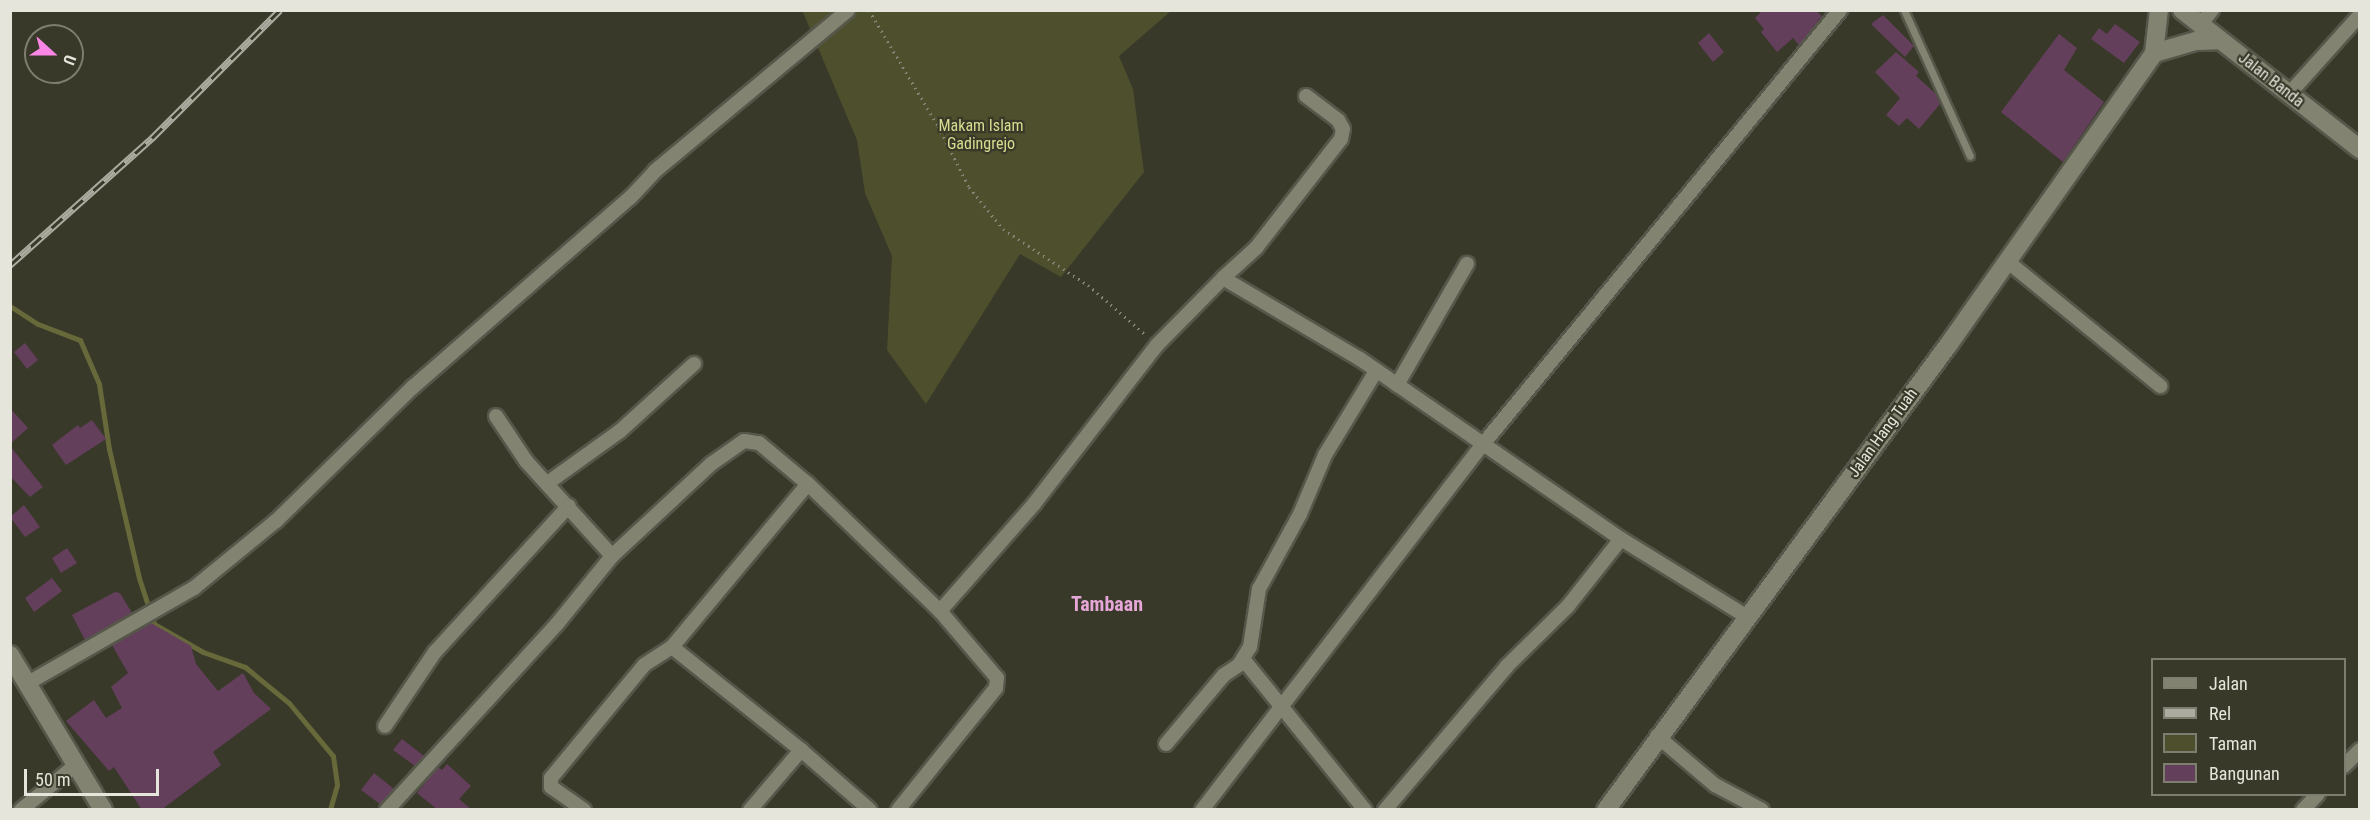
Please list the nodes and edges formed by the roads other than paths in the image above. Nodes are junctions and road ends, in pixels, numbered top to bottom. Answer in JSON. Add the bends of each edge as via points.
{"nodes":[{"id":1,"x":848,"y":10,"type":"edge"},
{"id":2,"x":1840,"y":10,"type":"edge"},
{"id":3,"x":1904,"y":10,"type":"edge"},
{"id":4,"x":2159,"y":10,"type":"edge"},
{"id":5,"x":2182,"y":10,"type":"edge"},
{"id":6,"x":2212,"y":10,"type":"edge"},
{"id":7,"x":2360,"y":15,"type":"edge"},
{"id":8,"x":2199,"y":26,"type":"junction"},
{"id":9,"x":2219,"y":40,"type":"junction"},
{"id":10,"x":2154,"y":53,"type":"junction"},
{"id":11,"x":2289,"y":94,"type":"junction"},
{"id":12,"x":1306,"y":96,"type":"dead end"},
{"id":13,"x":2360,"y":149,"type":"edge"},
{"id":14,"x":1970,"y":156,"type":"dead end"},
{"id":15,"x":2007,"y":261,"type":"junction"},
{"id":16,"x":1467,"y":264,"type":"dead end"},
{"id":17,"x":1223,"y":278,"type":"junction"},
{"id":18,"x":694,"y":364,"type":"dead end"},
{"id":19,"x":1376,"y":371,"type":"junction"},
{"id":20,"x":1396,"y":385,"type":"junction"},
{"id":21,"x":2160,"y":386,"type":"dead end"},
{"id":22,"x":496,"y":416,"type":"dead end"},
{"id":23,"x":1484,"y":443,"type":"junction"},
{"id":24,"x":549,"y":482,"type":"junction"},
{"id":25,"x":808,"y":484,"type":"junction"},
{"id":26,"x":569,"y":506,"type":"junction"},
{"id":27,"x":1621,"y":539,"type":"junction"},
{"id":28,"x":612,"y":556,"type":"junction"},
{"id":29,"x":940,"y":611,"type":"junction"},
{"id":30,"x":1749,"y":618,"type":"junction"},
{"id":31,"x":672,"y":647,"type":"junction"},
{"id":32,"x":10,"y":655,"type":"edge"},
{"id":33,"x":1244,"y":659,"type":"junction"},
{"id":34,"x":28,"y":683,"type":"junction"},
{"id":35,"x":1283,"y":707,"type":"junction"},
{"id":36,"x":386,"y":726,"type":"dead end"},
{"id":37,"x":1657,"y":736,"type":"junction"},
{"id":38,"x":1166,"y":744,"type":"dead end"},
{"id":39,"x":801,"y":750,"type":"junction"},
{"id":40,"x":2360,"y":750,"type":"edge"},
{"id":41,"x":77,"y":764,"type":"junction"},
{"id":42,"x":2346,"y":764,"type":"edge"},
{"id":43,"x":2317,"y":796,"type":"edge"},
{"id":44,"x":863,"y":807,"type":"edge"},
{"id":45,"x":21,"y":810,"type":"edge"},
{"id":46,"x":103,"y":810,"type":"edge"},
{"id":47,"x":387,"y":810,"type":"edge"},
{"id":48,"x":584,"y":810,"type":"edge"},
{"id":49,"x":750,"y":810,"type":"edge"},
{"id":50,"x":898,"y":810,"type":"edge"},
{"id":51,"x":1202,"y":810,"type":"edge"},
{"id":52,"x":1365,"y":810,"type":"edge"},
{"id":53,"x":1385,"y":810,"type":"edge"},
{"id":54,"x":1606,"y":810,"type":"edge"},
{"id":55,"x":1762,"y":810,"type":"edge"},
{"id":56,"x":2303,"y":810,"type":"edge"}],
"edges":[{"from":1,"to":34,"type":"street","via":[[655,171],[630,198],[413,387],[276,521],[194,588]]},
{"from":2,"to":23,"type":"street"},
{"from":3,"to":14,"type":"lane"},
{"from":4,"to":10,"type":"street"},
{"from":5,"to":8,"type":"street","name":"Jalan Banda"},
{"from":6,"to":8,"type":"street"},
{"from":7,"to":11,"type":"street"},
{"from":8,"to":9,"type":"street","name":"Jalan Banda"},
{"from":9,"to":10,"type":"street","via":[[2196,41]]},
{"from":9,"to":11,"type":"street","name":"Jalan Banda"},
{"from":10,"to":15,"type":"street","name":"Jalan Hang Tuah"},
{"from":11,"to":13,"type":"street","name":"Jalan Banda"},
{"from":12,"to":17,"type":"street","via":[[1338,120],[1343,129],[1341,138],[1256,248]]},
{"from":15,"to":21,"type":"street"},
{"from":15,"to":30,"type":"street","name":"Jalan Hang Tuah"},
{"from":16,"to":20,"type":"street"},
{"from":17,"to":19,"type":"street"},
{"from":17,"to":29,"type":"street","via":[[1157,345],[1034,504]]},
{"from":18,"to":24,"type":"street","via":[[620,431]]},
{"from":19,"to":20,"type":"street"},
{"from":19,"to":33,"type":"street","via":[[1325,455],[1300,514],[1259,589],[1255,629]]},
{"from":20,"to":23,"type":"street"},
{"from":22,"to":24,"type":"street","via":[[526,461]]},
{"from":23,"to":27,"type":"street"},
{"from":23,"to":35,"type":"street"},
{"from":24,"to":26,"type":"street"},
{"from":25,"to":28,"type":"street","via":[[759,443],[744,441],[711,464]]},
{"from":25,"to":29,"type":"street"},
{"from":25,"to":31,"type":"street"},
{"from":26,"to":28,"type":"street"},
{"from":26,"to":36,"type":"street","via":[[435,652]]},
{"from":27,"to":30,"type":"street"},
{"from":27,"to":53,"type":"street","via":[[1568,606],[1508,666]]},
{"from":28,"to":47,"type":"street","via":[[557,624]]},
{"from":29,"to":50,"type":"street","via":[[990,666],[997,678],[996,688]]},
{"from":30,"to":37,"type":"street","name":"Jalan Hang Tuah"},
{"from":31,"to":39,"type":"street"},
{"from":31,"to":48,"type":"street","via":[[644,665],[551,778],[551,787]]},
{"from":32,"to":34,"type":"street"},
{"from":33,"to":35,"type":"street"},
{"from":33,"to":38,"type":"street"},
{"from":34,"to":41,"type":"street"},
{"from":35,"to":51,"type":"street"},
{"from":35,"to":52,"type":"street"},
{"from":37,"to":54,"type":"street","name":"Jalan Hang Tuah"},
{"from":37,"to":55,"type":"street","via":[[1715,785]]},
{"from":39,"to":44,"type":"street"},
{"from":39,"to":49,"type":"street"},
{"from":40,"to":42,"type":"street"},
{"from":41,"to":45,"type":"street"},
{"from":41,"to":46,"type":"street"},
{"from":43,"to":56,"type":"street"}]}
